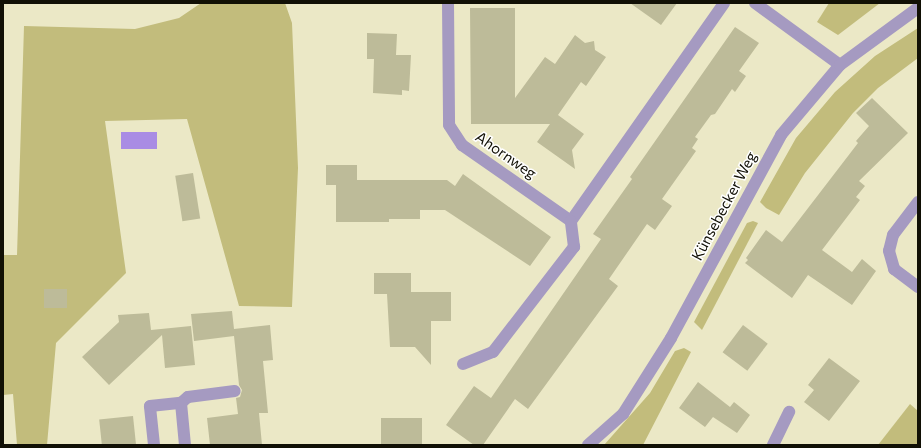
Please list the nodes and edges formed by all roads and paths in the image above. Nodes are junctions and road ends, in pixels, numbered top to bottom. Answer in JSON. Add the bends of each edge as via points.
{"nodes":[{"id":1,"x":448,"y":3,"type":"edge"},
{"id":2,"x":724,"y":3,"type":"edge"},
{"id":3,"x":755,"y":3,"type":"edge"},
{"id":4,"x":918,"y":8,"type":"edge"},
{"id":5,"x":840,"y":65,"type":"junction"},
{"id":6,"x":918,"y":202,"type":"edge"},
{"id":7,"x":571,"y":220,"type":"junction"},
{"id":8,"x":918,"y":287,"type":"edge"},
{"id":9,"x":463,"y":364,"type":"dead end"},
{"id":10,"x":235,"y":391,"type":"dead end"},
{"id":11,"x":181,"y":403,"type":"junction"},
{"id":12,"x":789,"y":412,"type":"dead end"},
{"id":13,"x":154,"y":445,"type":"edge"},
{"id":14,"x":185,"y":445,"type":"edge"},
{"id":15,"x":588,"y":445,"type":"edge"},
{"id":16,"x":773,"y":445,"type":"edge"}],
"edges":[{"from":1,"to":7,"type":"street","name":"Ahornweg","via":[[449,125],[462,145]]},
{"from":2,"to":7,"type":"street"},
{"from":3,"to":5,"type":"street"},
{"from":4,"to":5,"type":"street","name":"Künsebecker Weg"},
{"from":5,"to":15,"type":"street","name":"Künsebecker Weg","via":[[781,135],[671,338],[624,414]]},
{"from":6,"to":8,"type":"street","via":[[893,235],[889,251],[894,268]]},
{"from":7,"to":9,"type":"street","via":[[574,247],[492,352]]},
{"from":10,"to":11,"type":"street","via":[[188,397]]},
{"from":11,"to":13,"type":"street","via":[[150,406]]},
{"from":11,"to":14,"type":"street"},
{"from":12,"to":16,"type":"street"}]}
